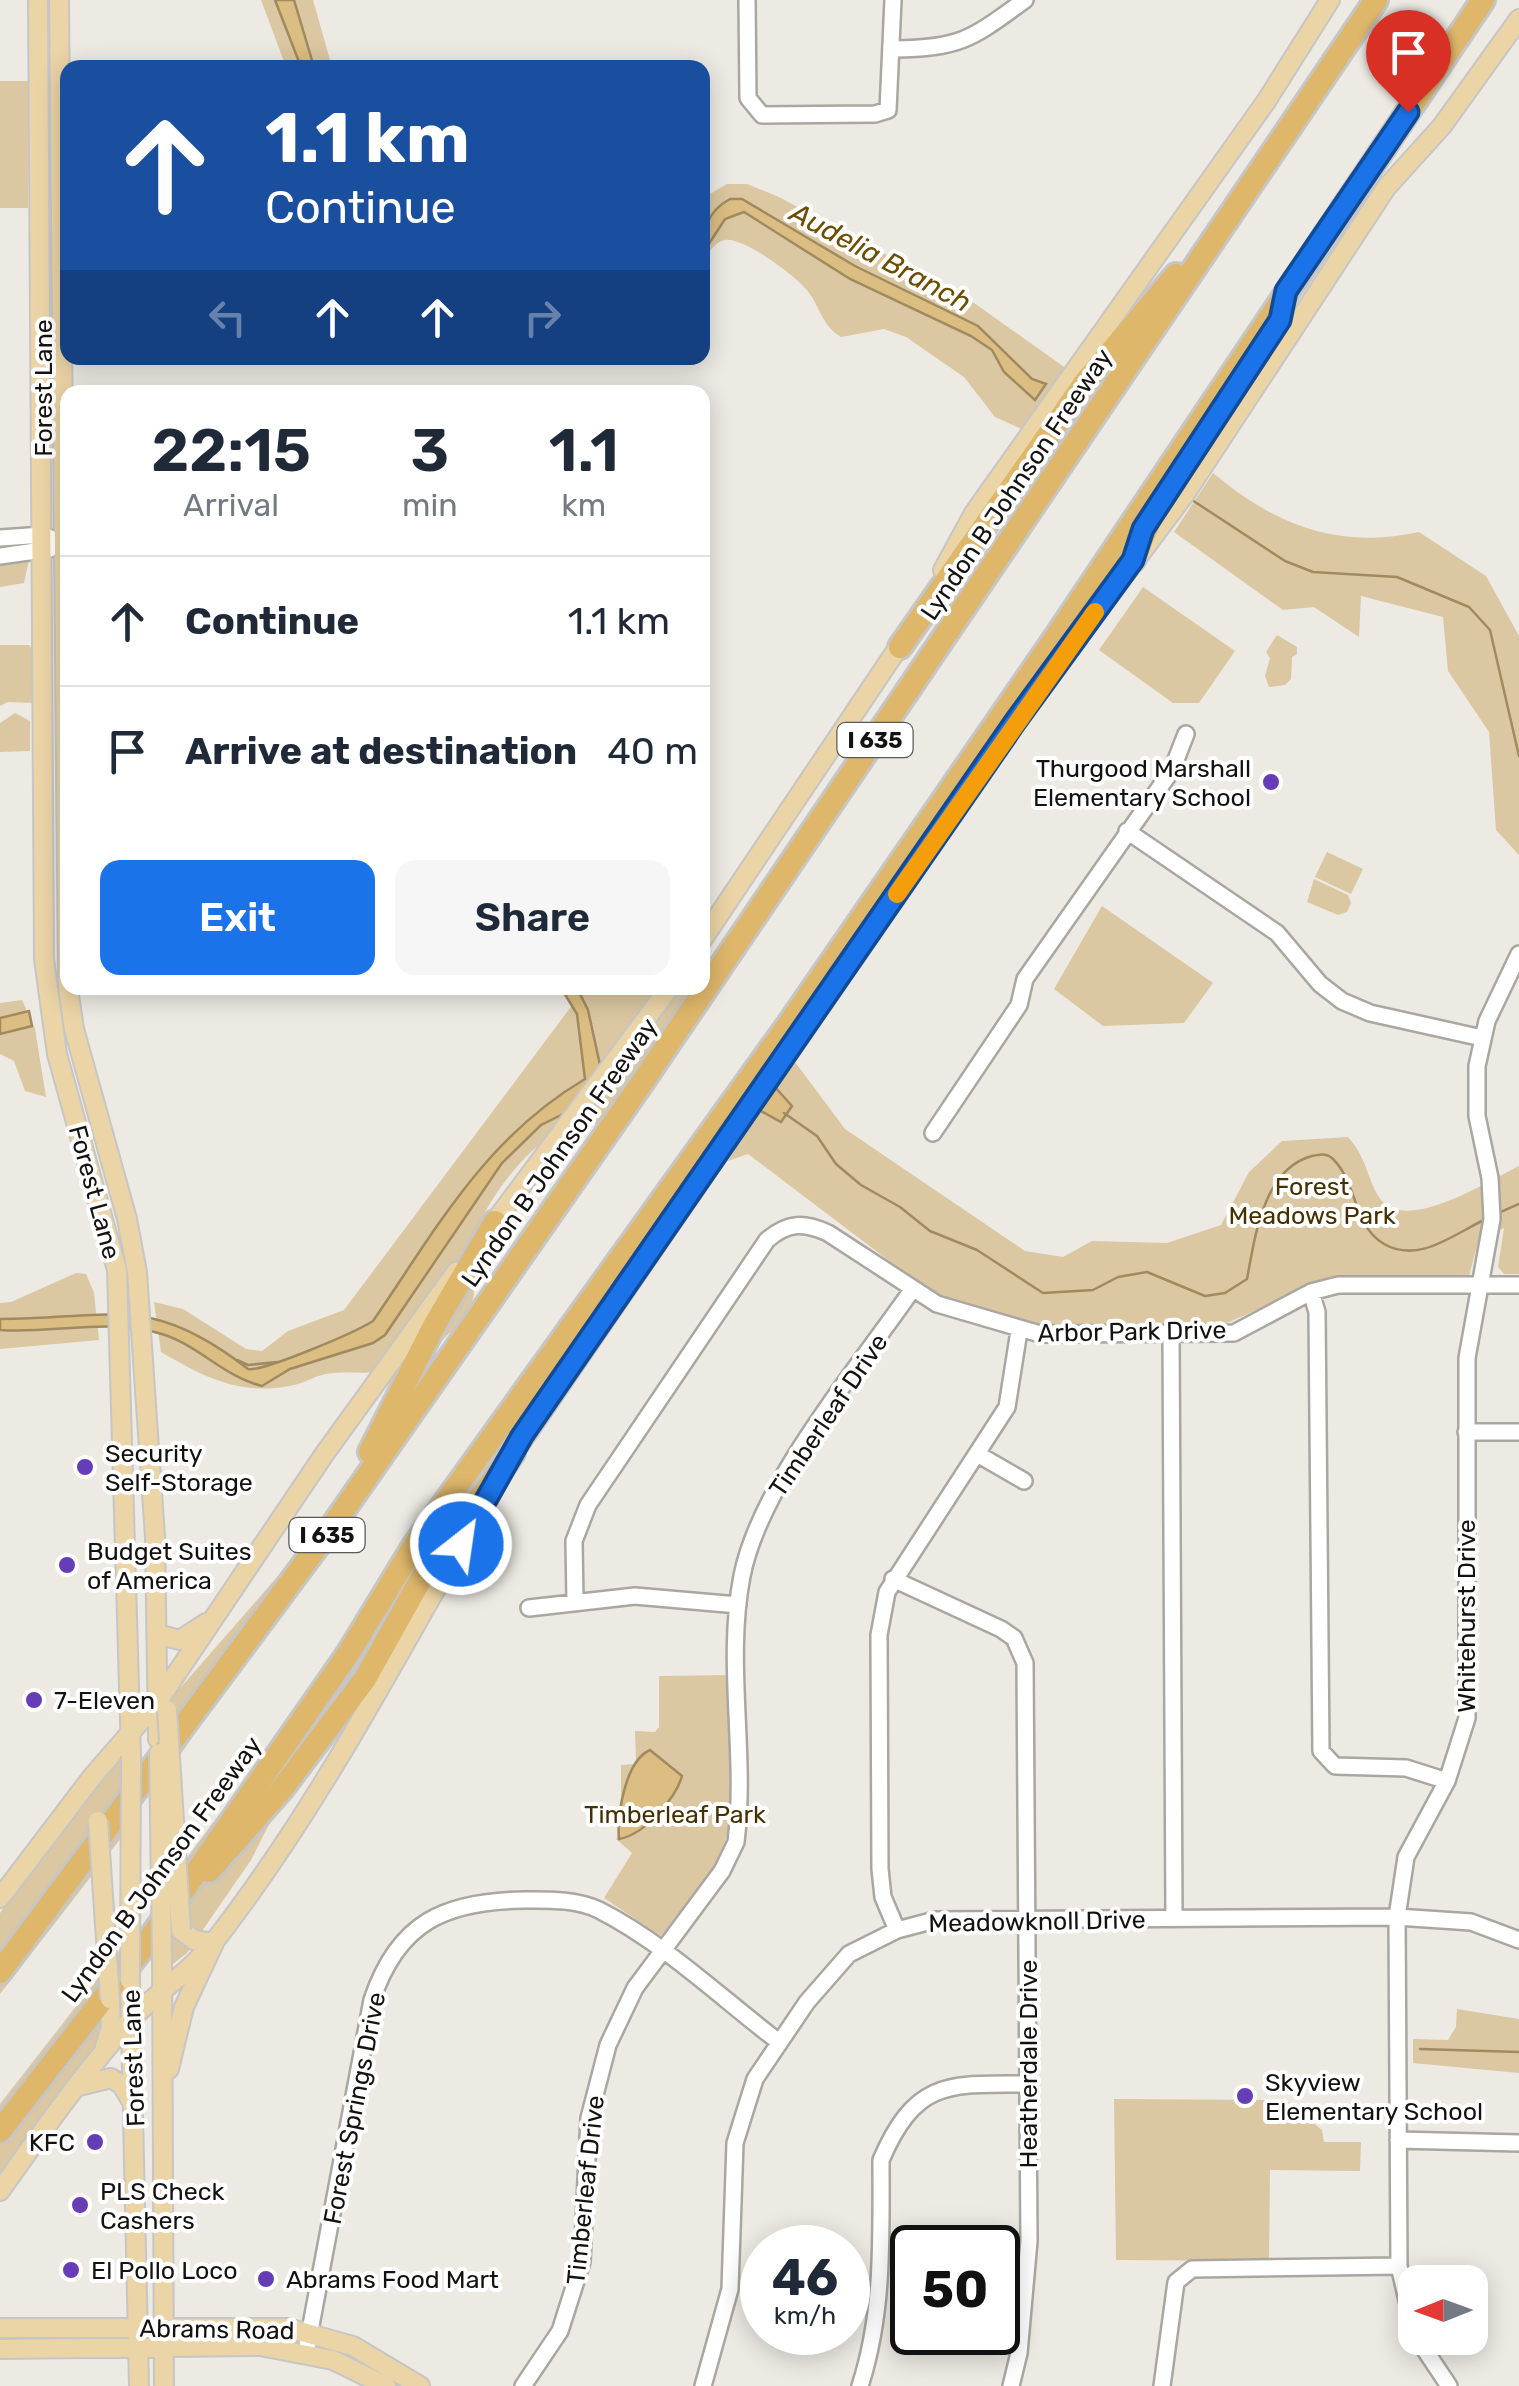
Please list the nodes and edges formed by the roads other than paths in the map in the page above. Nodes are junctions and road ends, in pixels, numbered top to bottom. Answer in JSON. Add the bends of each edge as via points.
{"nodes":[{"id":1,"x":38,"y":0,"type":"edge"},
{"id":2,"x":60,"y":0,"type":"edge"},
{"id":3,"x":747,"y":0,"type":"edge"},
{"id":4,"x":893,"y":0,"type":"edge"},
{"id":5,"x":1025,"y":0,"type":"edge"},
{"id":6,"x":1330,"y":0,"type":"edge"},
{"id":7,"x":1376,"y":0,"type":"edge"},
{"id":8,"x":1483,"y":0,"type":"edge"},
{"id":9,"x":1519,"y":19,"type":"edge"},
{"id":10,"x":894,"y":49,"type":"junction"},
{"id":11,"x":60,"y":60,"type":"edge"},
{"id":12,"x":42,"y":195,"type":"junction"},
{"id":13,"x":1222,"y":224,"type":"junction"},
{"id":14,"x":60,"y":254,"type":"edge"},
{"id":15,"x":1286,"y":291,"type":"junction"},
{"id":16,"x":43,"y":334,"type":"junction"},
{"id":17,"x":60,"y":335,"type":"edge"},
{"id":18,"x":0,"y":538,"type":"edge"},
{"id":19,"x":43,"y":544,"type":"junction"},
{"id":20,"x":60,"y":544,"type":"edge"},
{"id":21,"x":0,"y":556,"type":"edge"},
{"id":22,"x":1133,"y":560,"type":"junction"},
{"id":23,"x":42,"y":632,"type":"junction"},
{"id":24,"x":900,"y":647,"type":"junction"},
{"id":25,"x":60,"y":705,"type":"edge"},
{"id":26,"x":1186,"y":734,"type":"dead end"},
{"id":27,"x":42,"y":830,"type":"junction"},
{"id":28,"x":60,"y":830,"type":"edge"},
{"id":29,"x":1128,"y":831,"type":"junction"},
{"id":30,"x":710,"y":928,"type":"edge"},
{"id":31,"x":1519,"y":954,"type":"edge"},
{"id":32,"x":710,"y":982,"type":"edge"},
{"id":33,"x":69,"y":995,"type":"edge"},
{"id":34,"x":664,"y":995,"type":"edge"},
{"id":35,"x":701,"y":995,"type":"edge"},
{"id":36,"x":1482,"y":1038,"type":"junction"},
{"id":37,"x":94,"y":1102,"type":"junction"},
{"id":38,"x":72,"y":1108,"type":"junction"},
{"id":39,"x":933,"y":1133,"type":"dead end"},
{"id":40,"x":495,"y":1222,"type":"junction"},
{"id":41,"x":1519,"y":1285,"type":"edge"},
{"id":42,"x":1479,"y":1286,"type":"junction"},
{"id":43,"x":912,"y":1290,"type":"junction"},
{"id":44,"x":1311,"y":1292,"type":"junction"},
{"id":45,"x":1019,"y":1331,"type":"junction"},
{"id":46,"x":1171,"y":1336,"type":"junction"},
{"id":47,"x":1466,"y":1432,"type":"junction"},
{"id":48,"x":1519,"y":1432,"type":"edge"},
{"id":49,"x":513,"y":1453,"type":"junction"},
{"id":50,"x":979,"y":1455,"type":"junction"},
{"id":51,"x":1024,"y":1481,"type":"dead end"},
{"id":52,"x":127,"y":1527,"type":"junction"},
{"id":53,"x":332,"y":1528,"type":"junction"},
{"id":54,"x":893,"y":1579,"type":"junction"},
{"id":55,"x":156,"y":1599,"type":"junction"},
{"id":56,"x":575,"y":1602,"type":"junction"},
{"id":57,"x":738,"y":1606,"type":"junction"},
{"id":58,"x":530,"y":1608,"type":"dead end"},
{"id":59,"x":218,"y":1614,"type":"junction"},
{"id":60,"x":156,"y":1634,"type":"junction"},
{"id":61,"x":162,"y":1705,"type":"junction"},
{"id":62,"x":131,"y":1732,"type":"junction"},
{"id":63,"x":1447,"y":1781,"type":"junction"},
{"id":64,"x":67,"y":1810,"type":"junction"},
{"id":65,"x":0,"y":1898,"type":"edge"},
{"id":66,"x":1397,"y":1917,"type":"junction"},
{"id":67,"x":1174,"y":1918,"type":"junction"},
{"id":68,"x":1026,"y":1920,"type":"junction"},
{"id":69,"x":898,"y":1930,"type":"junction"},
{"id":70,"x":1519,"y":1940,"type":"edge"},
{"id":71,"x":214,"y":1943,"type":"junction"},
{"id":72,"x":156,"y":1948,"type":"junction"},
{"id":73,"x":658,"y":1950,"type":"junction"},
{"id":74,"x":0,"y":1972,"type":"edge"},
{"id":75,"x":160,"y":1993,"type":"junction"},
{"id":76,"x":132,"y":2020,"type":"junction"},
{"id":77,"x":779,"y":2042,"type":"junction"},
{"id":78,"x":101,"y":2056,"type":"junction"},
{"id":79,"x":1028,"y":2084,"type":"junction"},
{"id":80,"x":75,"y":2088,"type":"junction"},
{"id":81,"x":163,"y":2089,"type":"junction"},
{"id":82,"x":136,"y":2108,"type":"junction"},
{"id":83,"x":0,"y":2131,"type":"edge"},
{"id":84,"x":1398,"y":2140,"type":"junction"},
{"id":85,"x":1519,"y":2143,"type":"edge"},
{"id":86,"x":0,"y":2191,"type":"edge"},
{"id":87,"x":1399,"y":2265,"type":"edge"},
{"id":88,"x":1398,"y":2266,"type":"edge"},
{"id":89,"x":163,"y":2326,"type":"junction"},
{"id":90,"x":138,"y":2327,"type":"junction"},
{"id":91,"x":1,"y":2328,"type":"edge"},
{"id":92,"x":310,"y":2332,"type":"junction"},
{"id":93,"x":163,"y":2347,"type":"junction"},
{"id":94,"x":138,"y":2348,"type":"junction"},
{"id":95,"x":0,"y":2349,"type":"edge"},
{"id":96,"x":306,"y":2352,"type":"junction"},
{"id":97,"x":1428,"y":2355,"type":"edge"},
{"id":98,"x":139,"y":2386,"type":"edge"},
{"id":99,"x":164,"y":2386,"type":"edge"},
{"id":100,"x":386,"y":2386,"type":"edge"},
{"id":101,"x":420,"y":2386,"type":"edge"},
{"id":102,"x":523,"y":2386,"type":"edge"},
{"id":103,"x":703,"y":2386,"type":"edge"},
{"id":104,"x":860,"y":2386,"type":"edge"},
{"id":105,"x":1011,"y":2386,"type":"edge"},
{"id":106,"x":1162,"y":2386,"type":"edge"},
{"id":107,"x":1447,"y":2386,"type":"edge"}],
"edges":[{"from":1,"to":12,"type":"main road","name":"Forest Lane"},
{"from":2,"to":11,"type":"main road","name":"Forest Lane"},
{"from":3,"to":10,"type":"street","via":[[751,107],[762,115],[888,110]]},
{"from":4,"to":10,"type":"street"},
{"from":5,"to":10,"type":"street","via":[[968,41]]},
{"from":6,"to":24,"type":"main road","via":[[1267,100],[974,513]]},
{"from":7,"to":13,"type":"highway","name":"Lyndon B Johnson Freeway","number":"I 635"},
{"from":8,"to":15,"type":"highway"},
{"from":9,"to":22,"type":"main road","via":[[1442,126],[1386,188],[1235,422]]},
{"from":12,"to":14,"type":"main road","via":[[52,206],[52,246]]},
{"from":12,"to":16,"type":"main road","name":"Forest Lane"},
{"from":13,"to":24,"type":"highway","via":[[1115,342]]},
{"from":13,"to":32,"type":"highway","name":"Lyndon B Johnson Freeway","number":"I 635"},
{"from":15,"to":22,"type":"highway","via":[[1280,320],[1143,529]]},
{"from":15,"to":72,"type":"highway","name":"Lyndon B Johnson Freeway","via":[[791,1021],[414,1546]]},
{"from":16,"to":17,"type":"main road"},
{"from":16,"to":19,"type":"main road","name":"Forest Lane"},
{"from":18,"to":19,"type":"street"},
{"from":19,"to":20,"type":"street"},
{"from":19,"to":21,"type":"street"},
{"from":19,"to":23,"type":"main road","name":"Forest Lane"},
{"from":22,"to":49,"type":"main road"},
{"from":23,"to":25,"type":"main road","via":[[52,634]]},
{"from":23,"to":27,"type":"main road","name":"Forest Lane"},
{"from":24,"to":30,"type":"main road"},
{"from":26,"to":29,"type":"street","via":[[1182,754]]},
{"from":27,"to":28,"type":"street"},
{"from":27,"to":38,"type":"main road","name":"Forest Lane","via":[[46,989]]},
{"from":29,"to":36,"type":"street","via":[[1278,933],[1342,1001]]},
{"from":29,"to":39,"type":"street","via":[[1025,980],[1019,1005]]},
{"from":31,"to":36,"type":"street","name":"Whitehurst Drive"},
{"from":33,"to":37,"type":"main road","name":"Forest Lane"},
{"from":34,"to":40,"type":"main road"},
{"from":35,"to":53,"type":"highway","name":"Lyndon B Johnson Freeway","number":"I 635"},
{"from":36,"to":42,"type":"street","name":"Whitehurst Drive","via":[[1476,1104],[1492,1219]]},
{"from":37,"to":38,"type":"main road"},
{"from":37,"to":55,"type":"main road","name":"Forest Lane","via":[[136,1272]]},
{"from":38,"to":52,"type":"main road","name":"Forest Lane","via":[[117,1275]]},
{"from":40,"to":53,"type":"highway"},
{"from":40,"to":59,"type":"main road","via":[[393,1357]]},
{"from":41,"to":42,"type":"street","name":"Arbor Park Drive"},
{"from":42,"to":44,"type":"street","name":"Arbor Park Drive","via":[[1338,1285]]},
{"from":42,"to":47,"type":"street","name":"Whitehurst Drive","via":[[1466,1358]]},
{"from":43,"to":45,"type":"street","name":"Arbor Park Drive"},
{"from":43,"to":56,"type":"street","name":"Arbor Park Drive","via":[[811,1225],[787,1226],[768,1240],[588,1505],[574,1542]]},
{"from":43,"to":57,"type":"street","name":"Timberleaf Drive","via":[[772,1496],[749,1550]]},
{"from":44,"to":46,"type":"street","name":"Arbor Park Drive","via":[[1234,1333]]},
{"from":44,"to":63,"type":"street","via":[[1317,1312],[1321,1751],[1334,1766],[1406,1768]]},
{"from":45,"to":46,"type":"street","name":"Arbor Park Drive"},
{"from":45,"to":50,"type":"street","via":[[1007,1407]]},
{"from":46,"to":67,"type":"street"},
{"from":47,"to":48,"type":"street"},
{"from":47,"to":63,"type":"street","name":"Whitehurst Drive","via":[[1467,1718]]},
{"from":49,"to":71,"type":"main road","via":[[334,1766]]},
{"from":49,"to":72,"type":"highway","via":[[421,1579],[365,1679]]},
{"from":50,"to":51,"type":"street"},
{"from":50,"to":54,"type":"street"},
{"from":52,"to":55,"type":"main road","via":[[134,1532],[138,1582]]},
{"from":52,"to":62,"type":"main road","name":"Forest Lane"},
{"from":53,"to":74,"type":"highway","name":"Lyndon B Johnson Freeway","number":"I 635"},
{"from":54,"to":68,"type":"street","name":"Heatherdale Drive","via":[[1002,1630],[1026,1663]]},
{"from":54,"to":69,"type":"street","via":[[879,1634],[880,1868],[883,1897]]},
{"from":55,"to":60,"type":"main road","name":"Forest Lane"},
{"from":56,"to":57,"type":"street","via":[[658,1596]]},
{"from":56,"to":58,"type":"street"},
{"from":57,"to":73,"type":"street","name":"Timberleaf Drive","via":[[736,1842],[722,1871]]},
{"from":59,"to":60,"type":"main road","via":[[180,1640]]},
{"from":59,"to":61,"type":"main road"},
{"from":60,"to":61,"type":"main road","name":"Forest Lane"},
{"from":61,"to":62,"type":"main road"},
{"from":61,"to":71,"type":"main road","bridge":true,"via":[[182,1930]]},
{"from":61,"to":72,"type":"main road","name":"Forest Lane","bridge":true},
{"from":62,"to":64,"type":"main road"},
{"from":62,"to":76,"type":"main road","name":"Forest Lane","bridge":true},
{"from":63,"to":66,"type":"street","name":"Whitehurst Drive","via":[[1406,1858]]},
{"from":64,"to":65,"type":"main road"},
{"from":64,"to":78,"type":"main road","bridge":true,"via":[[98,1821],[111,2028]]},
{"from":66,"to":67,"type":"street","name":"Meadowknoll Drive"},
{"from":66,"to":70,"type":"street","name":"Meadowknoll Drive","via":[[1471,1922]]},
{"from":66,"to":84,"type":"street","name":"Whitehurst Drive"},
{"from":67,"to":68,"type":"street","name":"Meadowknoll Drive"},
{"from":68,"to":69,"type":"street","name":"Meadowknoll Drive","via":[[935,1920]]},
{"from":68,"to":79,"type":"street","name":"Heatherdale Drive"},
{"from":69,"to":77,"type":"street","name":"Meadowknoll Drive","via":[[850,1954]]},
{"from":71,"to":75,"type":"main road"},
{"from":71,"to":81,"type":"main road","via":[[184,2008]]},
{"from":72,"to":75,"type":"main road","name":"Forest Lane"},
{"from":72,"to":83,"type":"highway","name":"Lyndon B Johnson Freeway"},
{"from":73,"to":77,"type":"street","name":"Forest Springs Drive"},
{"from":73,"to":92,"type":"street","name":"Forest Springs Drive","via":[[596,1909],[554,1900],[466,1904],[434,1916],[406,1938],[372,2000]]},
{"from":73,"to":102,"type":"street","name":"Timberleaf Drive","via":[[621,2014],[598,2078],[584,2155],[582,2262],[574,2295],[546,2358]]},
{"from":75,"to":76,"type":"main road"},
{"from":75,"to":81,"type":"main road","name":"Forest Lane"},
{"from":76,"to":78,"type":"main road"},
{"from":76,"to":82,"type":"main road","name":"Forest Lane"},
{"from":77,"to":103,"type":"street","name":"Meadowknoll Drive","via":[[754,2079],[741,2115],[730,2288]]},
{"from":78,"to":80,"type":"main road"},
{"from":79,"to":104,"type":"street","via":[[954,2084],[932,2091],[889,2142],[881,2160],[878,2304]]},
{"from":79,"to":105,"type":"street","name":"Heatherdale Drive","via":[[1029,2241]]},
{"from":80,"to":82,"type":"main road","via":[[111,2078]]},
{"from":80,"to":86,"type":"main road"},
{"from":81,"to":89,"type":"main road","name":"Forest Lane"},
{"from":82,"to":90,"type":"main road","name":"Forest Lane"},
{"from":84,"to":85,"type":"street"},
{"from":84,"to":87,"type":"street","name":"Whitehurst Drive"},
{"from":88,"to":106,"type":"street","via":[[1183,2273],[1176,2282]]},
{"from":89,"to":90,"type":"main road","name":"Abrams Road"},
{"from":89,"to":92,"type":"main road","name":"Abrams Road"},
{"from":89,"to":93,"type":"main road","name":"Forest Lane"},
{"from":90,"to":91,"type":"main road","name":"Abrams Road"},
{"from":90,"to":94,"type":"main road","name":"Forest Lane"},
{"from":92,"to":96,"type":"street","name":"Forest Springs Drive"},
{"from":92,"to":101,"type":"main road","name":"Abrams Road","via":[[353,2346]]},
{"from":93,"to":94,"type":"main road","name":"Abrams Road"},
{"from":93,"to":96,"type":"main road","name":"Abrams Road"},
{"from":93,"to":99,"type":"main road","name":"Forest Lane"},
{"from":94,"to":95,"type":"main road","name":"Abrams Road"},
{"from":94,"to":98,"type":"main road","name":"Forest Lane"},
{"from":96,"to":100,"type":"main road","name":"Abrams Road"},
{"from":97,"to":107,"type":"street","name":"Whitehurst Drive"}]}
